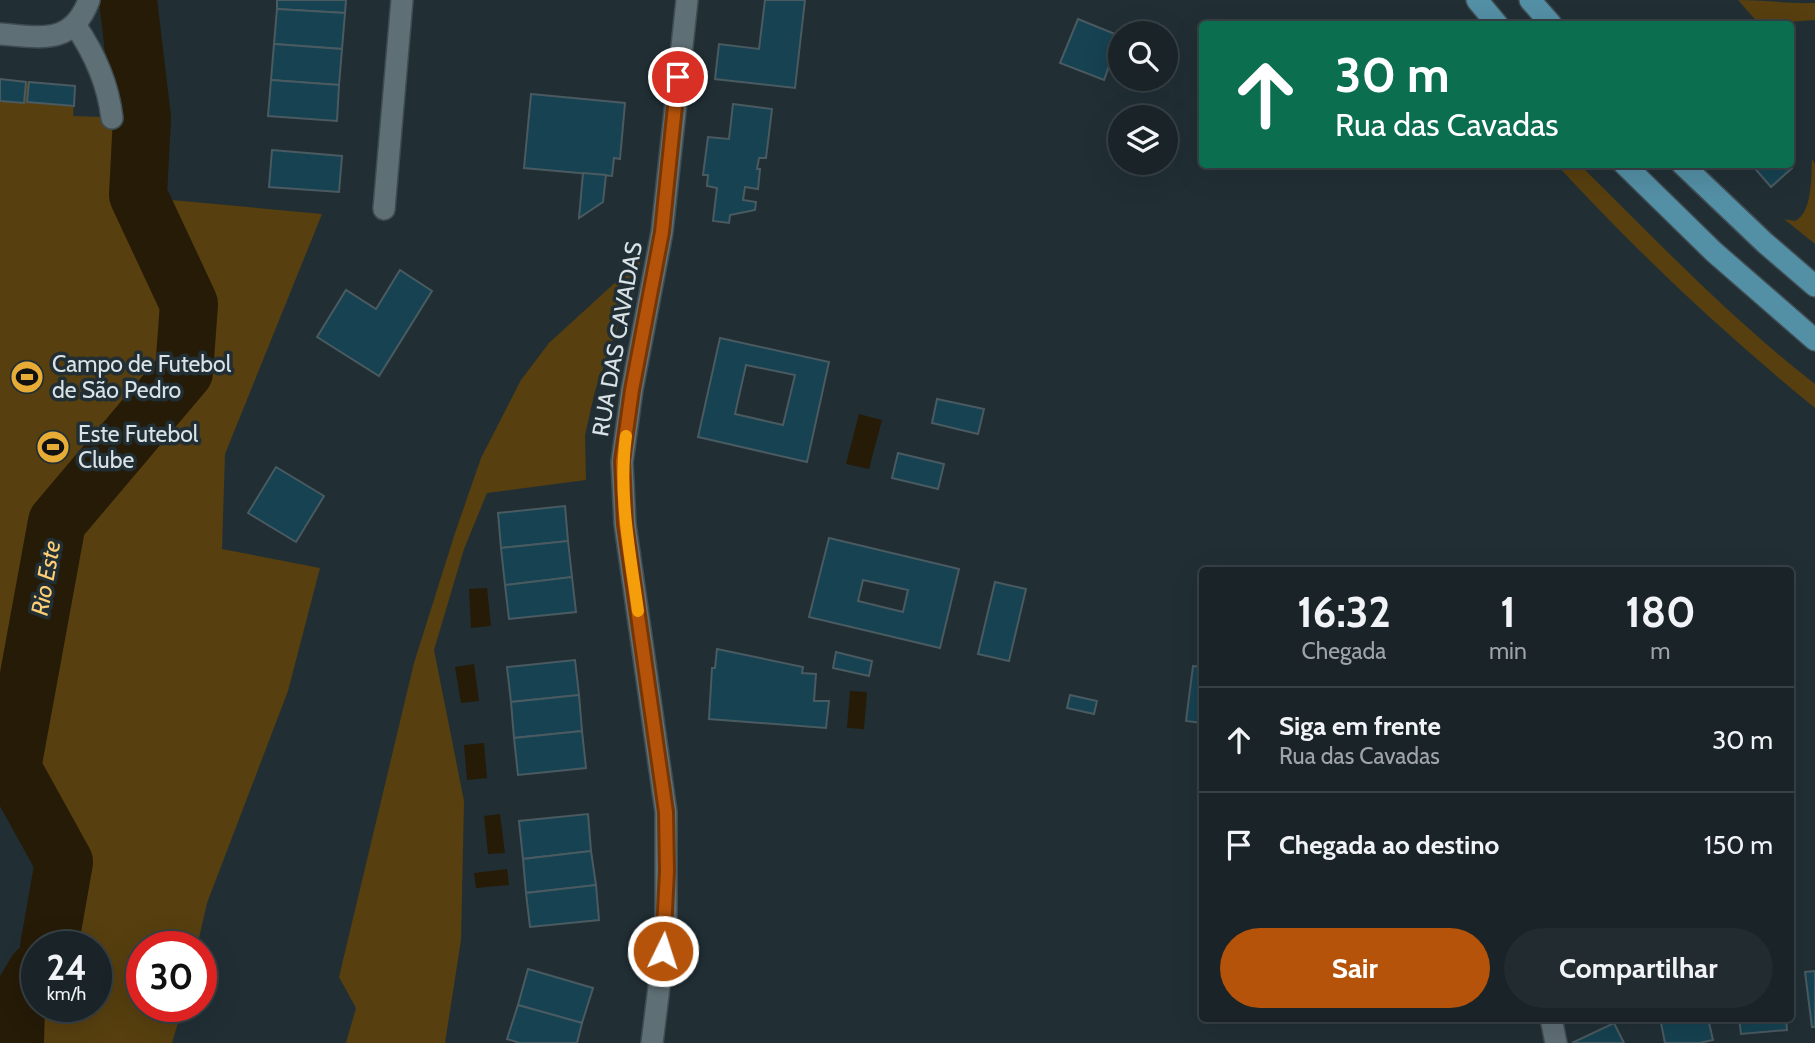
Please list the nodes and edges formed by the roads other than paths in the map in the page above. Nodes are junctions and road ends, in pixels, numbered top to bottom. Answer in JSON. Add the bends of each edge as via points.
{"nodes":[{"id":1,"x":89,"y":0,"type":"edge"},
{"id":2,"x":402,"y":0,"type":"edge"},
{"id":3,"x":687,"y":0,"type":"edge"},
{"id":4,"x":1477,"y":0,"type":"edge"},
{"id":5,"x":1530,"y":0,"type":"edge"},
{"id":6,"x":1494,"y":21,"type":"edge"},
{"id":7,"x":1548,"y":21,"type":"edge"},
{"id":8,"x":75,"y":26,"type":"junction"},
{"id":9,"x":0,"y":34,"type":"edge"},
{"id":10,"x":112,"y":118,"type":"dead end"},
{"id":11,"x":1629,"y":168,"type":"edge"},
{"id":12,"x":1686,"y":168,"type":"edge"},
{"id":13,"x":384,"y":209,"type":"dead end"},
{"id":14,"x":1813,"y":282,"type":"edge"},
{"id":15,"x":1815,"y":340,"type":"edge"},
{"id":16,"x":1552,"y":1022,"type":"edge"},
{"id":17,"x":652,"y":1043,"type":"edge"},
{"id":18,"x":1556,"y":1043,"type":"edge"}],
"edges":[{"from":1,"to":8,"type":"street"},
{"from":2,"to":13,"type":"street"},
{"from":3,"to":17,"type":"street","name":"RUA DAS CAVADAS","via":[[662,232],[622,461],[625,524],[666,812],[666,931]]},
{"from":4,"to":6,"type":"main road"},
{"from":5,"to":7,"type":"main road"},
{"from":8,"to":9,"type":"street","via":[[46,37]]},
{"from":8,"to":10,"type":"street","via":[[99,66]]},
{"from":11,"to":15,"type":"main road"},
{"from":12,"to":14,"type":"main road"},
{"from":16,"to":18,"type":"street"}]}
